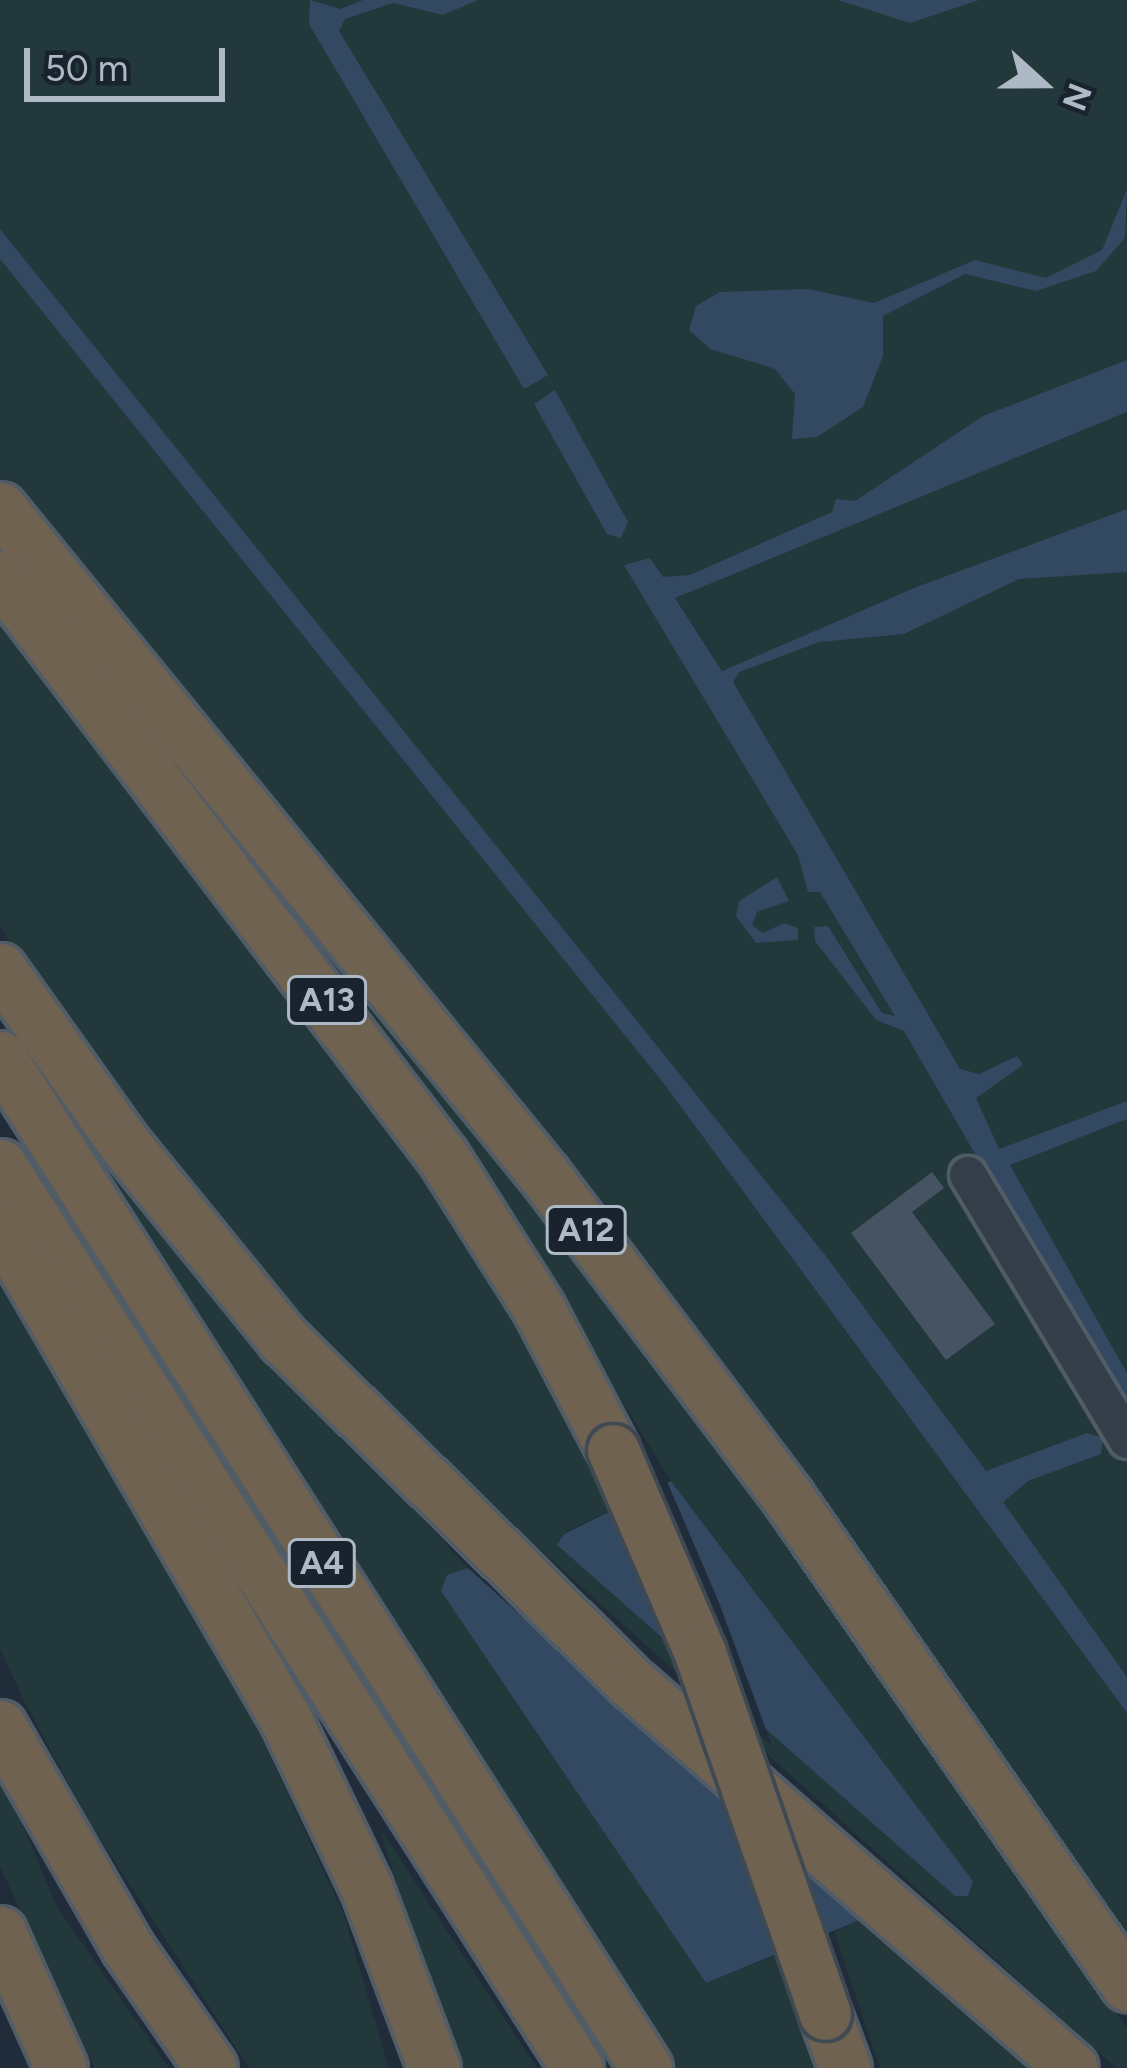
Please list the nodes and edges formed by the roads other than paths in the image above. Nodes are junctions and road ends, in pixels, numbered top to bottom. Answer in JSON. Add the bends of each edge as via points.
{"nodes":[{"id":1,"x":0,"y":508,"type":"edge"},
{"id":2,"x":0,"y":577,"type":"edge"},
{"id":3,"x":0,"y":969,"type":"edge"},
{"id":4,"x":0,"y":1058,"type":"edge"},
{"id":5,"x":0,"y":1165,"type":"edge"},
{"id":6,"x":968,"y":1175,"type":"dead end"},
{"id":7,"x":0,"y":1226,"type":"edge"},
{"id":8,"x":1127,"y":1440,"type":"edge"},
{"id":9,"x":0,"y":1726,"type":"edge"},
{"id":10,"x":0,"y":1932,"type":"edge"},
{"id":11,"x":1127,"y":1985,"type":"edge"},
{"id":12,"x":61,"y":2068,"type":"edge"},
{"id":13,"x":211,"y":2068,"type":"edge"},
{"id":14,"x":434,"y":2068,"type":"edge"},
{"id":15,"x":577,"y":2068,"type":"edge"},
{"id":16,"x":646,"y":2068,"type":"edge"},
{"id":17,"x":845,"y":2068,"type":"edge"},
{"id":18,"x":1072,"y":2068,"type":"edge"}],
"edges":[{"from":1,"to":11,"type":"highway","number":"A12","via":[[545,1176],[787,1496]]},
{"from":2,"to":17,"type":"highway","number":"A13","bridge":true,"via":[[443,1157],[539,1310],[613,1450],[700,1653]]},
{"from":3,"to":18,"type":"highway","via":[[123,1142],[299,1355],[633,1684]]},
{"from":4,"to":16,"type":"highway","number":"A4"},
{"from":5,"to":15,"type":"highway","number":"A4"},
{"from":6,"to":8,"type":"lane"},
{"from":7,"to":14,"type":"highway","via":[[296,1739],[366,1887]]},
{"from":9,"to":13,"type":"highway","via":[[127,1948]]},
{"from":10,"to":12,"type":"highway"}]}
